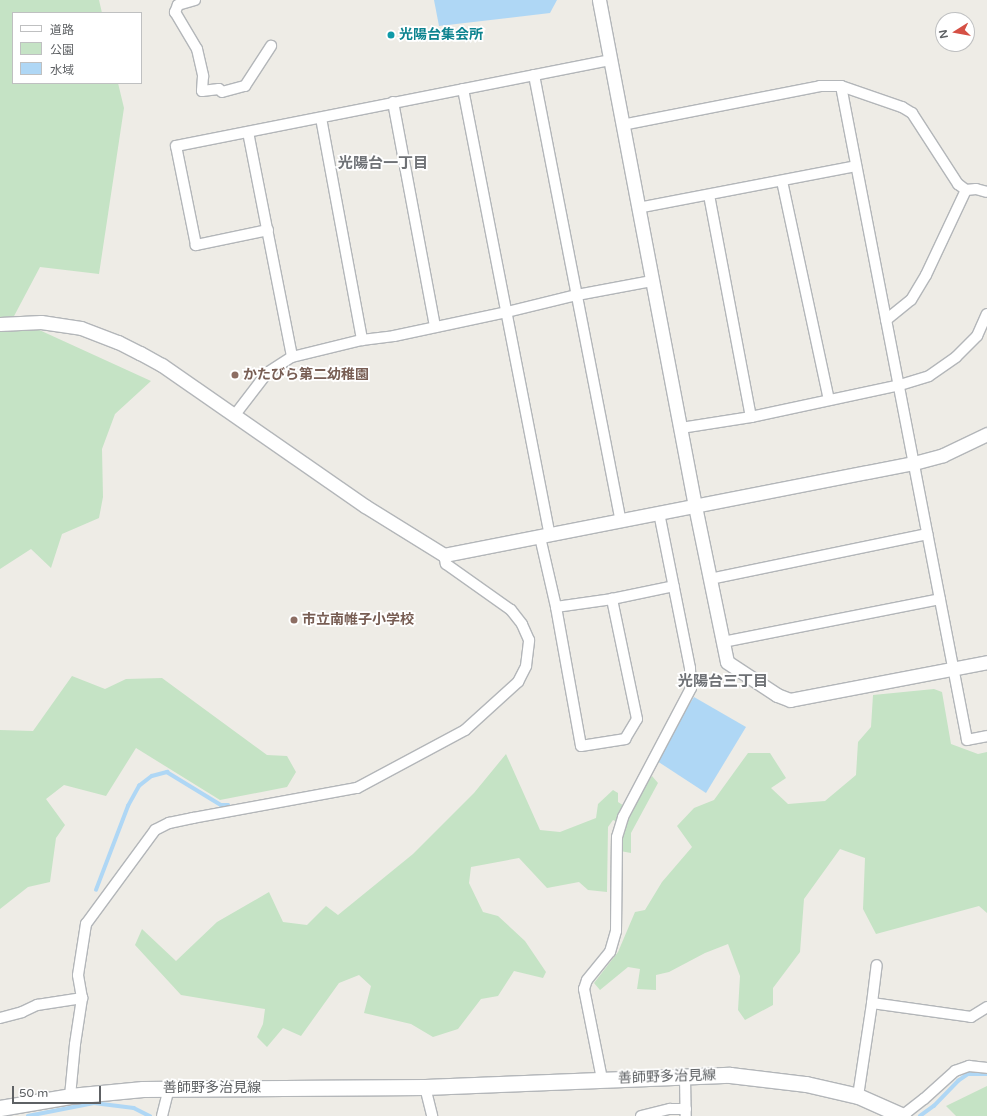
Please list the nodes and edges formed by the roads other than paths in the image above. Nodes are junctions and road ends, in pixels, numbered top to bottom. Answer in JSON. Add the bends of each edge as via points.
{"nodes":[{"id":1,"x":195,"y":0,"type":"edge"},
{"id":2,"x":599,"y":0,"type":"edge"},
{"id":3,"x":271,"y":46,"type":"dead end"},
{"id":4,"x":609,"y":60,"type":"junction"},
{"id":5,"x":534,"y":75,"type":"junction"},
{"id":6,"x":841,"y":86,"type":"junction"},
{"id":7,"x":463,"y":89,"type":"junction"},
{"id":8,"x":393,"y":102,"type":"junction"},
{"id":9,"x":321,"y":118,"type":"junction"},
{"id":10,"x":622,"y":125,"type":"junction"},
{"id":11,"x":248,"y":132,"type":"junction"},
{"id":12,"x":856,"y":166,"type":"junction"},
{"id":13,"x":782,"y":181,"type":"junction"},
{"id":14,"x":966,"y":190,"type":"junction"},
{"id":15,"x":987,"y":192,"type":"edge"},
{"id":16,"x":709,"y":195,"type":"junction"},
{"id":17,"x":638,"y":208,"type":"junction"},
{"id":18,"x":268,"y":230,"type":"junction"},
{"id":19,"x":652,"y":281,"type":"junction"},
{"id":20,"x":577,"y":295,"type":"junction"},
{"id":21,"x":507,"y":312,"type":"junction"},
{"id":22,"x":987,"y":314,"type":"edge"},
{"id":23,"x":886,"y":320,"type":"junction"},
{"id":24,"x":0,"y":324,"type":"edge"},
{"id":25,"x":435,"y":327,"type":"junction"},
{"id":26,"x":362,"y":340,"type":"junction"},
{"id":27,"x":292,"y":356,"type":"junction"},
{"id":28,"x":900,"y":386,"type":"junction"},
{"id":29,"x":829,"y":400,"type":"junction"},
{"id":30,"x":234,"y":416,"type":"junction"},
{"id":31,"x":751,"y":417,"type":"junction"},
{"id":32,"x":681,"y":428,"type":"junction"},
{"id":33,"x":987,"y":434,"type":"edge"},
{"id":34,"x":914,"y":463,"type":"junction"},
{"id":35,"x":696,"y":506,"type":"junction"},
{"id":36,"x":659,"y":513,"type":"junction"},
{"id":37,"x":621,"y":520,"type":"junction"},
{"id":38,"x":927,"y":534,"type":"junction"},
{"id":39,"x":545,"y":536,"type":"junction"},
{"id":40,"x":444,"y":555,"type":"junction"},
{"id":41,"x":710,"y":579,"type":"junction"},
{"id":42,"x":674,"y":586,"type":"junction"},
{"id":43,"x":612,"y":599,"type":"junction"},
{"id":44,"x":940,"y":599,"type":"junction"},
{"id":45,"x":556,"y":608,"type":"junction"},
{"id":46,"x":723,"y":642,"type":"junction"},
{"id":47,"x":987,"y":662,"type":"edge"},
{"id":48,"x":953,"y":670,"type":"junction"},
{"id":49,"x":987,"y":736,"type":"edge"},
{"id":50,"x":877,"y":965,"type":"dead end"},
{"id":51,"x":82,"y":998,"type":"junction"},
{"id":52,"x":872,"y":1003,"type":"junction"},
{"id":53,"x":987,"y":1007,"type":"edge"},
{"id":54,"x":0,"y":1018,"type":"edge"},
{"id":55,"x":987,"y":1068,"type":"edge"},
{"id":56,"x":685,"y":1077,"type":"junction"},
{"id":57,"x":602,"y":1079,"type":"junction"},
{"id":58,"x":425,"y":1087,"type":"junction"},
{"id":59,"x":169,"y":1088,"type":"junction"},
{"id":60,"x":70,"y":1096,"type":"junction"},
{"id":61,"x":858,"y":1096,"type":"junction"},
{"id":62,"x":0,"y":1108,"type":"edge"},
{"id":63,"x":686,"y":1113,"type":"edge"},
{"id":64,"x":162,"y":1116,"type":"edge"},
{"id":65,"x":432,"y":1116,"type":"edge"},
{"id":66,"x":641,"y":1116,"type":"edge"},
{"id":67,"x":903,"y":1116,"type":"edge"}],
"edges":[{"from":1,"to":3,"type":"street","via":[[178,5],[175,12],[197,49],[203,76],[202,91],[219,89],[222,92],[245,86]]},
{"from":2,"to":4,"type":"street"},
{"from":4,"to":5,"type":"street"},
{"from":4,"to":10,"type":"street"},
{"from":5,"to":7,"type":"street"},
{"from":5,"to":20,"type":"street"},
{"from":6,"to":10,"type":"street","via":[[820,86]]},
{"from":6,"to":12,"type":"street"},
{"from":6,"to":14,"type":"street","via":[[902,107],[912,114],[958,184]]},
{"from":7,"to":8,"type":"street"},
{"from":7,"to":21,"type":"street"},
{"from":8,"to":9,"type":"street"},
{"from":8,"to":25,"type":"street"},
{"from":9,"to":11,"type":"street"},
{"from":9,"to":26,"type":"street"},
{"from":10,"to":17,"type":"street"},
{"from":11,"to":18,"type":"street"},
{"from":11,"to":18,"type":"street","via":[[176,146],[196,245]]},
{"from":12,"to":13,"type":"street"},
{"from":12,"to":23,"type":"street"},
{"from":13,"to":16,"type":"street"},
{"from":13,"to":29,"type":"street"},
{"from":14,"to":15,"type":"street"},
{"from":14,"to":23,"type":"street","via":[[926,276],[911,300]]},
{"from":16,"to":17,"type":"street"},
{"from":16,"to":31,"type":"street"},
{"from":17,"to":19,"type":"street"},
{"from":18,"to":27,"type":"street"},
{"from":19,"to":20,"type":"street"},
{"from":19,"to":32,"type":"street"},
{"from":20,"to":21,"type":"street"},
{"from":20,"to":37,"type":"street"},
{"from":21,"to":25,"type":"street"},
{"from":21,"to":39,"type":"street"},
{"from":22,"to":28,"type":"street","via":[[977,336],[956,357],[929,376]]},
{"from":23,"to":28,"type":"street"},
{"from":24,"to":30,"type":"street","via":[[41,322],[81,328],[118,342],[162,365]]},
{"from":25,"to":26,"type":"street"},
{"from":26,"to":27,"type":"street"},
{"from":27,"to":30,"type":"street","via":[[267,373]]},
{"from":28,"to":29,"type":"street"},
{"from":28,"to":34,"type":"street"},
{"from":29,"to":31,"type":"street"},
{"from":30,"to":40,"type":"street","via":[[365,506]]},
{"from":31,"to":32,"type":"street"},
{"from":32,"to":35,"type":"street"},
{"from":33,"to":34,"type":"street","via":[[943,455]]},
{"from":34,"to":35,"type":"street"},
{"from":34,"to":38,"type":"street"},
{"from":35,"to":36,"type":"street"},
{"from":35,"to":41,"type":"street"},
{"from":36,"to":37,"type":"street"},
{"from":36,"to":42,"type":"street"},
{"from":37,"to":39,"type":"street"},
{"from":38,"to":41,"type":"street"},
{"from":38,"to":44,"type":"street"},
{"from":39,"to":40,"type":"street"},
{"from":39,"to":45,"type":"street"},
{"from":40,"to":51,"type":"street","via":[[446,564],[511,610],[522,624],[529,640],[526,666],[518,682],[465,730],[357,788],[221,812],[169,823],[155,830],[86,924],[78,975]]},
{"from":41,"to":46,"type":"street"},
{"from":42,"to":43,"type":"street"},
{"from":42,"to":57,"type":"street","via":[[690,668],[690,688],[623,817],[617,837],[616,931],[610,952],[592,973],[584,989]]},
{"from":43,"to":45,"type":"street"},
{"from":43,"to":45,"type":"street","via":[[637,719],[625,739],[581,746]]},
{"from":44,"to":46,"type":"street"},
{"from":44,"to":48,"type":"street"},
{"from":46,"to":48,"type":"street","via":[[727,662],[777,695],[790,700]]},
{"from":47,"to":48,"type":"street"},
{"from":48,"to":49,"type":"street","via":[[967,740]]},
{"from":50,"to":52,"type":"street"},
{"from":51,"to":54,"type":"street","via":[[37,1005]]},
{"from":51,"to":60,"type":"street"},
{"from":52,"to":53,"type":"street","via":[[971,1017]]},
{"from":52,"to":61,"type":"street"},
{"from":55,"to":67,"type":"street","via":[[962,1068]]},
{"from":56,"to":57,"type":"main road","name":"善師野多治見線"},
{"from":56,"to":61,"type":"main road","name":"善師野多治見線","via":[[753,1077],[806,1084]]},
{"from":56,"to":63,"type":"street"},
{"from":57,"to":58,"type":"main road","name":"善師野多治見線"},
{"from":58,"to":59,"type":"main road","name":"善師野多治見線"},
{"from":58,"to":65,"type":"street"},
{"from":59,"to":60,"type":"main road","name":"善師野多治見線"},
{"from":59,"to":64,"type":"street"},
{"from":60,"to":62,"type":"main road","name":"善師野多治見線"},
{"from":61,"to":67,"type":"main road","name":"善師野多治見線"},
{"from":63,"to":66,"type":"street","via":[[670,1110]]}]}
